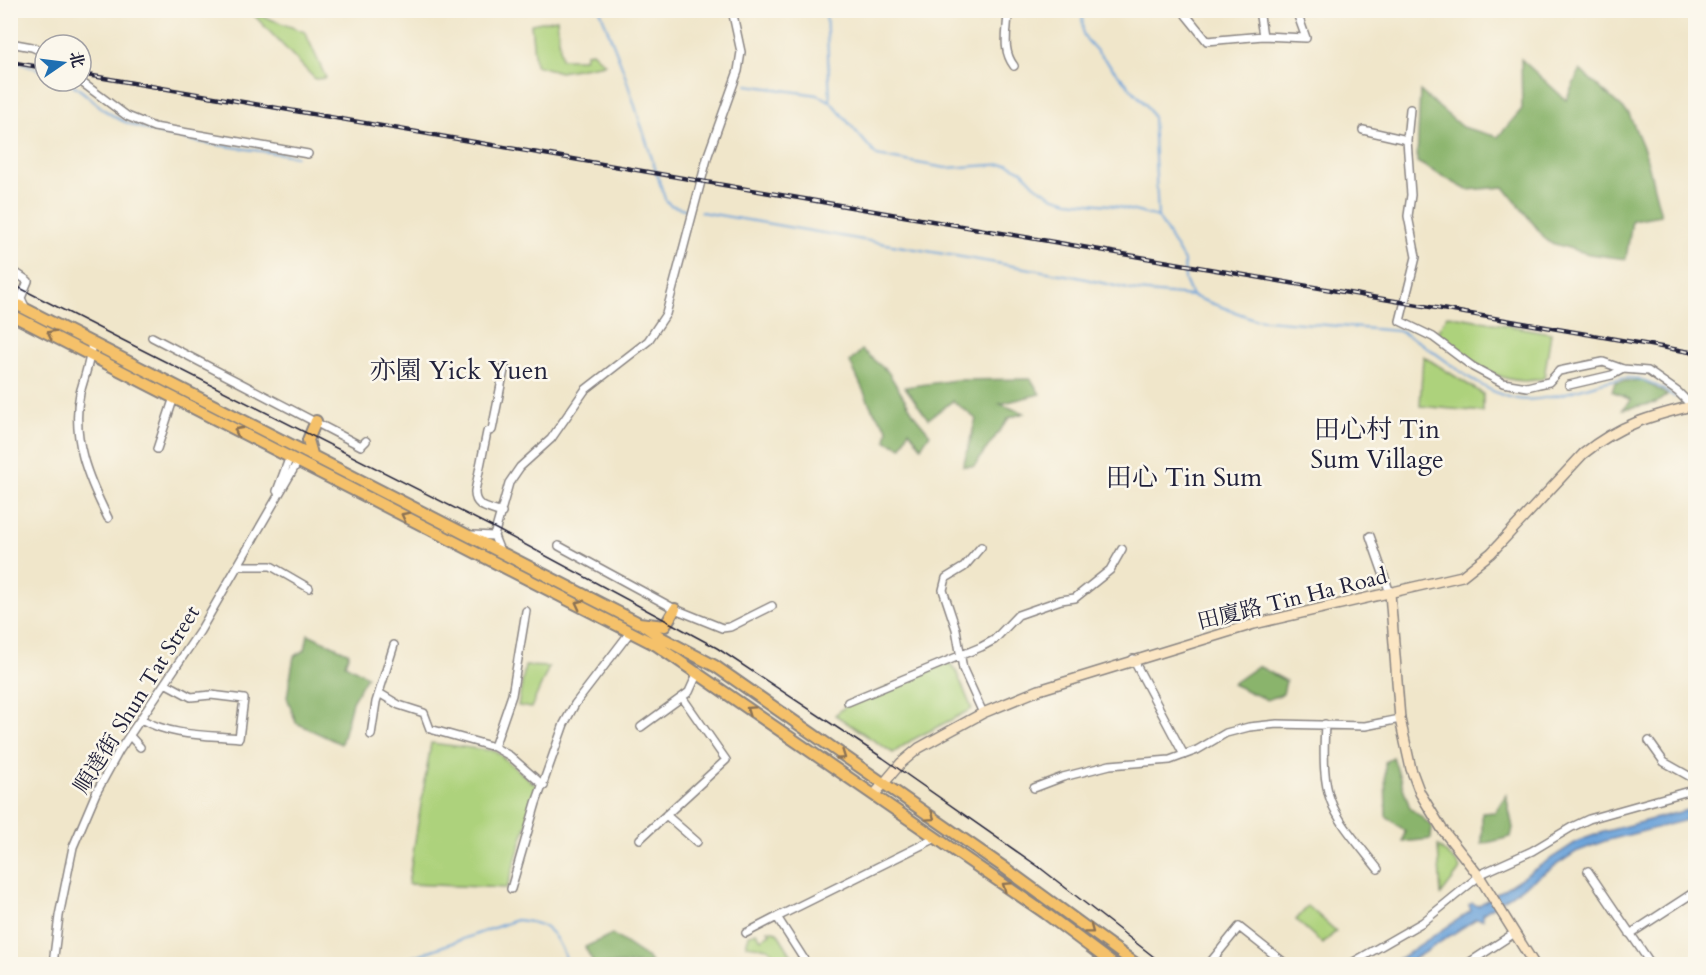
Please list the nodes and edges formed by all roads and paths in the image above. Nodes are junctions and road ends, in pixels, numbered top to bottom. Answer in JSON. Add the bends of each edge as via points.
{"nodes":[{"id":1,"x":732,"y":10,"type":"edge"},
{"id":2,"x":1008,"y":10,"type":"edge"},
{"id":3,"x":1259,"y":10,"type":"edge"},
{"id":4,"x":1296,"y":10,"type":"edge"},
{"id":5,"x":1186,"y":15,"type":"dead end"},
{"id":6,"x":1263,"y":36,"type":"junction"},
{"id":7,"x":11,"y":44,"type":"edge"},
{"id":8,"x":33,"y":47,"type":"edge"},
{"id":9,"x":1014,"y":66,"type":"dead end"},
{"id":10,"x":93,"y":91,"type":"edge"},
{"id":11,"x":1410,"y":109,"type":"dead end"},
{"id":12,"x":1363,"y":130,"type":"dead end"},
{"id":13,"x":1407,"y":140,"type":"junction"},
{"id":14,"x":308,"y":154,"type":"dead end"},
{"id":15,"x":10,"y":270,"type":"edge"},
{"id":16,"x":14,"y":300,"type":"edge"},
{"id":17,"x":10,"y":314,"type":"edge"},
{"id":18,"x":152,"y":337,"type":"dead end"},
{"id":19,"x":91,"y":349,"type":"junction"},
{"id":20,"x":505,"y":365,"type":"dead end"},
{"id":21,"x":1623,"y":369,"type":"junction"},
{"id":22,"x":1569,"y":385,"type":"dead end"},
{"id":23,"x":174,"y":397,"type":"junction"},
{"id":24,"x":1691,"y":406,"type":"edge"},
{"id":25,"x":316,"y":421,"type":"junction"},
{"id":26,"x":308,"y":440,"type":"junction"},
{"id":27,"x":366,"y":441,"type":"dead end"},
{"id":28,"x":295,"y":446,"type":"junction"},
{"id":29,"x":157,"y":449,"type":"dead end"},
{"id":30,"x":312,"y":454,"type":"junction"},
{"id":31,"x":293,"y":461,"type":"junction"},
{"id":32,"x":502,"y":513,"type":"junction"},
{"id":33,"x":108,"y":518,"type":"dead end"},
{"id":34,"x":469,"y":535,"type":"junction"},
{"id":35,"x":494,"y":536,"type":"junction"},
{"id":36,"x":1370,"y":536,"type":"dead end"},
{"id":37,"x":560,"y":546,"type":"dead end"},
{"id":38,"x":981,"y":547,"type":"dead end"},
{"id":39,"x":1122,"y":549,"type":"dead end"},
{"id":40,"x":501,"y":552,"type":"junction"},
{"id":41,"x":238,"y":566,"type":"junction"},
{"id":42,"x":309,"y":588,"type":"dead end"},
{"id":43,"x":1390,"y":593,"type":"junction"},
{"id":44,"x":772,"y":606,"type":"dead end"},
{"id":45,"x":675,"y":609,"type":"junction"},
{"id":46,"x":526,"y":611,"type":"dead end"},
{"id":47,"x":643,"y":625,"type":"junction"},
{"id":48,"x":665,"y":626,"type":"junction"},
{"id":49,"x":631,"y":631,"type":"junction"},
{"id":50,"x":670,"y":641,"type":"junction"},
{"id":51,"x":394,"y":645,"type":"dead end"},
{"id":52,"x":962,"y":655,"type":"junction"},
{"id":53,"x":1133,"y":659,"type":"junction"},
{"id":54,"x":702,"y":660,"type":"junction"},
{"id":55,"x":698,"y":672,"type":"junction"},
{"id":56,"x":165,"y":683,"type":"junction"},
{"id":57,"x":379,"y":693,"type":"junction"},
{"id":58,"x":682,"y":698,"type":"junction"},
{"id":59,"x":848,"y":702,"type":"dead end"},
{"id":60,"x":983,"y":713,"type":"junction"},
{"id":61,"x":141,"y":719,"type":"junction"},
{"id":62,"x":1400,"y":719,"type":"junction"},
{"id":63,"x":1324,"y":724,"type":"junction"},
{"id":64,"x":641,"y":727,"type":"dead end"},
{"id":65,"x":371,"y":735,"type":"dead end"},
{"id":66,"x":130,"y":736,"type":"junction"},
{"id":67,"x":1649,"y":741,"type":"dead end"},
{"id":68,"x":140,"y":747,"type":"dead end"},
{"id":69,"x":494,"y":747,"type":"junction"},
{"id":70,"x":1184,"y":755,"type":"junction"},
{"id":71,"x":1695,"y":780,"type":"edge"},
{"id":72,"x":883,"y":784,"type":"junction"},
{"id":73,"x":544,"y":786,"type":"junction"},
{"id":74,"x":1034,"y":788,"type":"dead end"},
{"id":75,"x":1695,"y":789,"type":"edge"},
{"id":76,"x":873,"y":795,"type":"junction"},
{"id":77,"x":666,"y":815,"type":"junction"},
{"id":78,"x":936,"y":838,"type":"junction"},
{"id":79,"x":640,"y":839,"type":"dead end"},
{"id":80,"x":697,"y":842,"type":"dead end"},
{"id":81,"x":1378,"y":869,"type":"dead end"},
{"id":82,"x":1588,"y":871,"type":"dead end"},
{"id":83,"x":1479,"y":876,"type":"junction"},
{"id":84,"x":511,"y":889,"type":"dead end"},
{"id":85,"x":1695,"y":891,"type":"edge"},
{"id":86,"x":777,"y":917,"type":"junction"},
{"id":87,"x":746,"y":933,"type":"dead end"},
{"id":88,"x":1513,"y":934,"type":"junction"},
{"id":89,"x":1630,"y":934,"type":"junction"},
{"id":90,"x":53,"y":964,"type":"edge"},
{"id":91,"x":807,"y":964,"type":"edge"},
{"id":92,"x":1113,"y":964,"type":"edge"},
{"id":93,"x":1136,"y":964,"type":"edge"},
{"id":94,"x":1209,"y":964,"type":"edge"},
{"id":95,"x":1286,"y":964,"type":"edge"},
{"id":96,"x":1350,"y":964,"type":"edge"},
{"id":97,"x":1467,"y":964,"type":"edge"},
{"id":98,"x":1534,"y":964,"type":"edge"},
{"id":99,"x":1651,"y":964,"type":"edge"}],
"edges":[{"from":1,"to":32,"type":"street","via":[[741,52],[708,155],[666,314],[643,346],[585,390],[551,439],[520,467],[509,483]]},
{"from":2,"to":9,"type":"street","via":[[1005,45]]},
{"from":3,"to":6,"type":"street"},
{"from":4,"to":6,"type":"street","via":[[1305,39]]},
{"from":5,"to":6,"type":"street","via":[[1207,40]]},
{"from":7,"to":8,"type":"street"},
{"from":10,"to":14,"type":"street","via":[[127,116],[154,127]]},
{"from":11,"to":13,"type":"street"},
{"from":12,"to":13,"type":"street"},
{"from":13,"to":21,"type":"street","via":[[1411,195],[1408,216],[1416,257],[1400,321],[1427,333],[1473,367],[1503,383],[1527,387],[1549,382],[1559,371],[1596,363]]},
{"from":15,"to":16,"type":"street","via":[[28,281]]},
{"from":16,"to":19,"type":"main road"},
{"from":19,"to":17,"type":"main road","one_way":true},
{"from":18,"to":25,"type":"street"},
{"from":19,"to":23,"type":"main road"},
{"from":19,"to":28,"type":"main road"},
{"from":19,"to":33,"type":"street","via":[[77,407],[77,433],[94,489]]},
{"from":20,"to":32,"type":"street","via":[[474,497],[482,508]]},
{"from":21,"to":22,"type":"street"},
{"from":21,"to":24,"type":"street","via":[[1648,371]]},
{"from":23,"to":29,"type":"street"},
{"from":31,"to":23,"type":"main road","one_way":true},
{"from":24,"to":43,"type":"street","name":"田廈路 Tin Ha Road","via":[[1666,410],[1614,432],[1590,448],[1473,569],[1455,578]]},
{"from":25,"to":26,"type":"main road"},
{"from":25,"to":27,"type":"street","via":[[361,446]]},
{"from":26,"to":28,"type":"main road"},
{"from":26,"to":30,"type":"main road"},
{"from":28,"to":30,"type":"main road"},
{"from":28,"to":31,"type":"main road"},
{"from":30,"to":34,"type":"main road"},
{"from":31,"to":41,"type":"street","name":"順達街 Shun Tat Street"},
{"from":49,"to":31,"type":"main road","one_way":true},
{"from":32,"to":35,"type":"street"},
{"from":34,"to":35,"type":"street"},
{"from":34,"to":40,"type":"main road"},
{"from":35,"to":40,"type":"street"},
{"from":36,"to":43,"type":"street"},
{"from":37,"to":45,"type":"street"},
{"from":38,"to":52,"type":"street","via":[[964,567],[946,578],[943,590]]},
{"from":39,"to":52,"type":"street","via":[[1110,570],[1074,598],[1018,615],[994,640]]},
{"from":40,"to":47,"type":"main road"},
{"from":41,"to":42,"type":"street","via":[[271,566]]},
{"from":41,"to":56,"type":"street","name":"順達街 Shun Tat Street"},
{"from":43,"to":53,"type":"street","name":"田廈路 Tin Ha Road","via":[[1254,624]]},
{"from":43,"to":62,"type":"street"},
{"from":44,"to":45,"type":"street","via":[[722,628]]},
{"from":45,"to":48,"type":"main road"},
{"from":46,"to":69,"type":"street","via":[[512,695]]},
{"from":47,"to":48,"type":"main road"},
{"from":47,"to":50,"type":"main road"},
{"from":48,"to":50,"type":"main road"},
{"from":49,"to":55,"type":"main road"},
{"from":49,"to":73,"type":"street","via":[[575,704],[555,743]]},
{"from":50,"to":54,"type":"main road"},
{"from":51,"to":57,"type":"street"},
{"from":52,"to":59,"type":"street"},
{"from":52,"to":60,"type":"street","via":[[963,669]]},
{"from":53,"to":60,"type":"street","name":"田廈路 Tin Ha Road"},
{"from":53,"to":70,"type":"street"},
{"from":54,"to":55,"type":"main road"},
{"from":54,"to":72,"type":"main road","one_way":true},
{"from":55,"to":58,"type":"street"},
{"from":76,"to":55,"type":"main road","one_way":true},
{"from":56,"to":61,"type":"street","name":"順達街 Shun Tat Street"},
{"from":56,"to":61,"type":"street","via":[[191,697],[244,699],[239,738],[189,734]]},
{"from":57,"to":65,"type":"street"},
{"from":57,"to":69,"type":"street","via":[[424,713],[427,726],[438,732]]},
{"from":58,"to":64,"type":"street"},
{"from":58,"to":77,"type":"street","via":[[726,760]]},
{"from":60,"to":72,"type":"street","name":"田廈路 Tin Ha Road","via":[[920,748]]},
{"from":61,"to":66,"type":"street","name":"順達街 Shun Tat Street"},
{"from":62,"to":63,"type":"street","via":[[1365,726]]},
{"from":62,"to":83,"type":"street","via":[[1420,793]]},
{"from":63,"to":70,"type":"street","via":[[1249,727],[1226,733]]},
{"from":63,"to":81,"type":"street","via":[[1323,769],[1329,800],[1338,819]]},
{"from":66,"to":68,"type":"street"},
{"from":66,"to":90,"type":"street","name":"順達街 Shun Tat Street","via":[[96,793],[73,847]]},
{"from":67,"to":71,"type":"street","via":[[1664,762]]},
{"from":69,"to":73,"type":"street"},
{"from":70,"to":74,"type":"street","via":[[1088,770]]},
{"from":72,"to":76,"type":"street","name":"田廈路 Tin Ha Road"},
{"from":72,"to":93,"type":"main road","one_way":true},
{"from":73,"to":84,"type":"street"},
{"from":75,"to":83,"type":"street","via":[[1589,819]]},
{"from":76,"to":78,"type":"main road"},
{"from":77,"to":79,"type":"street"},
{"from":77,"to":80,"type":"street"},
{"from":78,"to":86,"type":"street"},
{"from":92,"to":78,"type":"main road","one_way":true},
{"from":82,"to":89,"type":"street"},
{"from":83,"to":88,"type":"street"},
{"from":83,"to":96,"type":"street","via":[[1423,922]]},
{"from":85,"to":89,"type":"street"},
{"from":86,"to":87,"type":"street"},
{"from":86,"to":91,"type":"street"},
{"from":88,"to":97,"type":"street"},
{"from":88,"to":98,"type":"street"},
{"from":89,"to":99,"type":"street"},
{"from":94,"to":95,"type":"street","via":[[1239,927]]}]}
